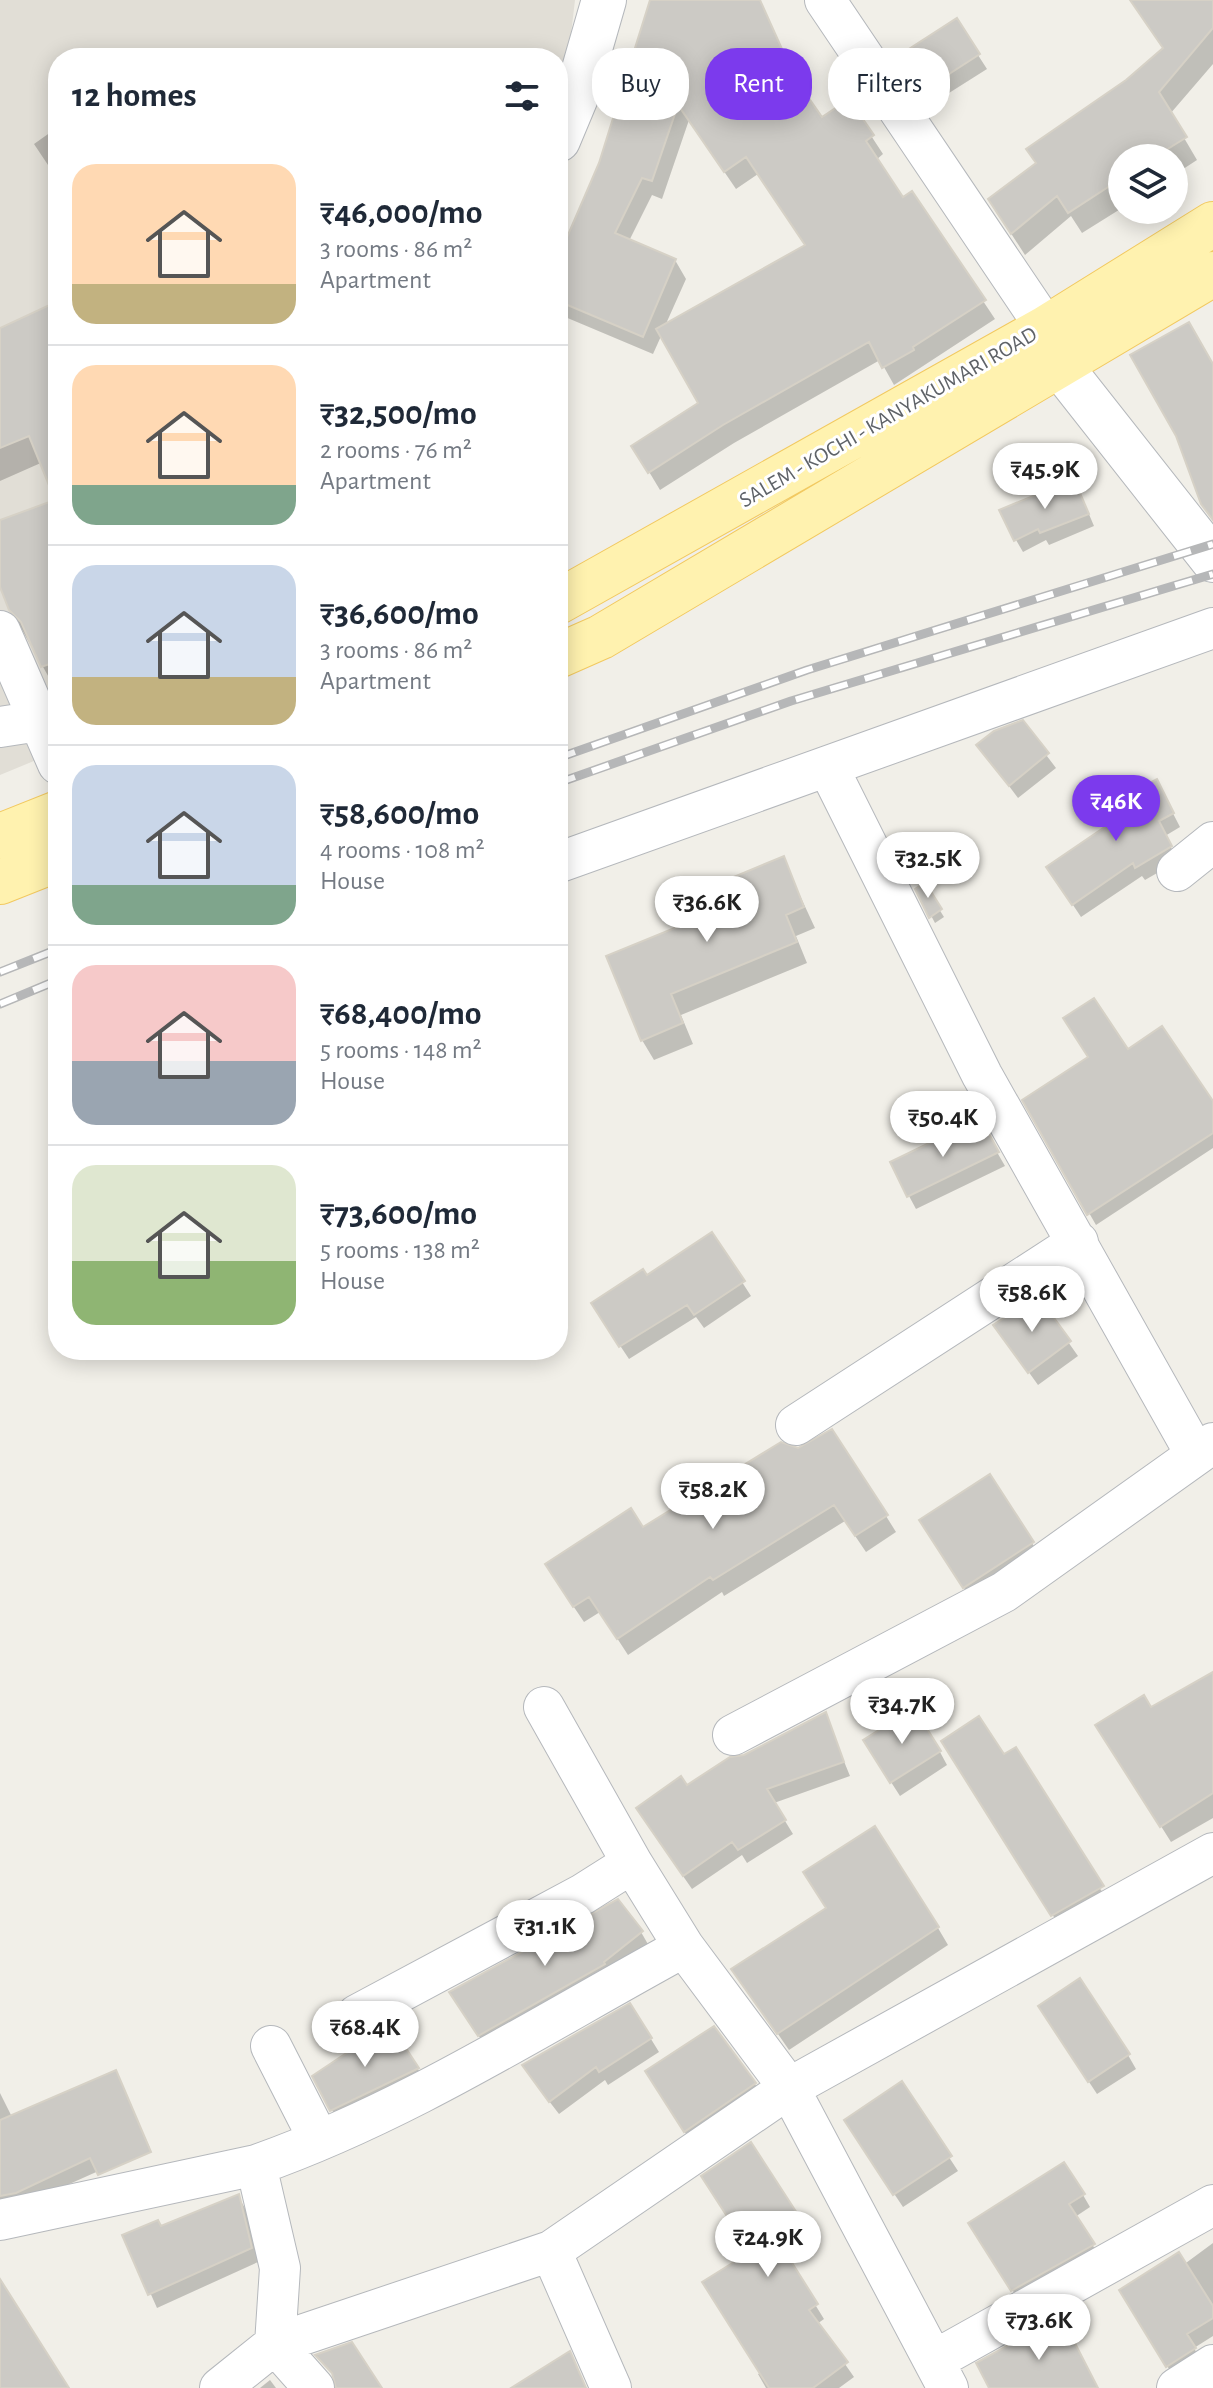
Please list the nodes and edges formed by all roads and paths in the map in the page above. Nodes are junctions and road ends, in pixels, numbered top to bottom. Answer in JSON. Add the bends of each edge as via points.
{"nodes":[{"id":1,"x":604,"y":0,"type":"edge"},
{"id":2,"x":825,"y":0,"type":"edge"},
{"id":3,"x":568,"y":116,"type":"edge"},
{"id":4,"x":1213,"y":224,"type":"edge"},
{"id":5,"x":1213,"y":274,"type":"edge"},
{"id":6,"x":1053,"y":347,"type":"junction"},
{"id":7,"x":1200,"y":543,"type":"edge"},
{"id":8,"x":568,"y":597,"type":"edge"},
{"id":9,"x":1213,"y":628,"type":"edge"},
{"id":10,"x":0,"y":631,"type":"edge"},
{"id":11,"x":568,"y":652,"type":"edge"},
{"id":12,"x":39,"y":721,"type":"junction"},
{"id":13,"x":0,"y":727,"type":"edge"},
{"id":14,"x":48,"y":741,"type":"edge"},
{"id":15,"x":828,"y":767,"type":"junction"},
{"id":16,"x":48,"y":817,"type":"edge"},
{"id":17,"x":0,"y":836,"type":"edge"},
{"id":18,"x":1213,"y":842,"type":"edge"},
{"id":19,"x":568,"y":859,"type":"edge"},
{"id":20,"x":48,"y":863,"type":"edge"},
{"id":21,"x":1177,"y":871,"type":"dead end"},
{"id":22,"x":0,"y":882,"type":"edge"},
{"id":23,"x":1078,"y":1242,"type":"junction"},
{"id":24,"x":796,"y":1425,"type":"dead end"},
{"id":25,"x":1204,"y":1449,"type":"edge"},
{"id":26,"x":544,"y":1707,"type":"dead end"},
{"id":27,"x":733,"y":1735,"type":"dead end"},
{"id":28,"x":1213,"y":1853,"type":"edge"},
{"id":29,"x":632,"y":1863,"type":"junction"},
{"id":30,"x":684,"y":1947,"type":"junction"},
{"id":31,"x":357,"y":2015,"type":"dead end"},
{"id":32,"x":271,"y":2046,"type":"dead end"},
{"id":33,"x":789,"y":2088,"type":"junction"},
{"id":34,"x":319,"y":2140,"type":"junction"},
{"id":35,"x":256,"y":2165,"type":"junction"},
{"id":36,"x":1213,"y":2205,"type":"edge"},
{"id":37,"x":0,"y":2220,"type":"edge"},
{"id":38,"x":551,"y":2251,"type":"junction"},
{"id":39,"x":275,"y":2344,"type":"junction"},
{"id":40,"x":1213,"y":2365,"type":"edge"},
{"id":41,"x":942,"y":2374,"type":"edge"},
{"id":42,"x":220,"y":2388,"type":"edge"},
{"id":43,"x":314,"y":2388,"type":"edge"},
{"id":44,"x":611,"y":2388,"type":"edge"},
{"id":45,"x":1177,"y":2388,"type":"edge"}],
"edges":[{"from":1,"to":3,"type":"street"},
{"from":2,"to":6,"type":"street"},
{"from":4,"to":6,"type":"main road","name":"SALEM - KOCHI - KANYAKUMARI ROAD"},
{"from":5,"to":6,"type":"main road"},
{"from":6,"to":7,"type":"street"},
{"from":6,"to":8,"type":"main road","name":"SALEM - KOCHI - KANYAKUMARI ROAD"},
{"from":6,"to":11,"type":"main road","via":[[601,637]]},
{"from":9,"to":15,"type":"street"},
{"from":10,"to":12,"type":"street"},
{"from":12,"to":13,"type":"street"},
{"from":12,"to":14,"type":"street"},
{"from":15,"to":19,"type":"street"},
{"from":15,"to":23,"type":"street","via":[[982,1075]]},
{"from":16,"to":17,"type":"main road"},
{"from":18,"to":21,"type":"street"},
{"from":20,"to":22,"type":"main road"},
{"from":23,"to":24,"type":"street"},
{"from":23,"to":25,"type":"street"},
{"from":25,"to":27,"type":"street","via":[[1004,1592]]},
{"from":26,"to":29,"type":"street"},
{"from":28,"to":33,"type":"street"},
{"from":29,"to":30,"type":"street"},
{"from":29,"to":31,"type":"street"},
{"from":30,"to":33,"type":"street"},
{"from":30,"to":34,"type":"street","via":[[456,2075]]},
{"from":32,"to":34,"type":"street"},
{"from":33,"to":38,"type":"street"},
{"from":33,"to":41,"type":"street"},
{"from":34,"to":35,"type":"street"},
{"from":35,"to":37,"type":"street"},
{"from":35,"to":39,"type":"street","via":[[280,2268]]},
{"from":36,"to":41,"type":"street"},
{"from":38,"to":39,"type":"street"},
{"from":38,"to":44,"type":"street"},
{"from":39,"to":42,"type":"street"},
{"from":39,"to":43,"type":"street"},
{"from":40,"to":45,"type":"street"}]}
